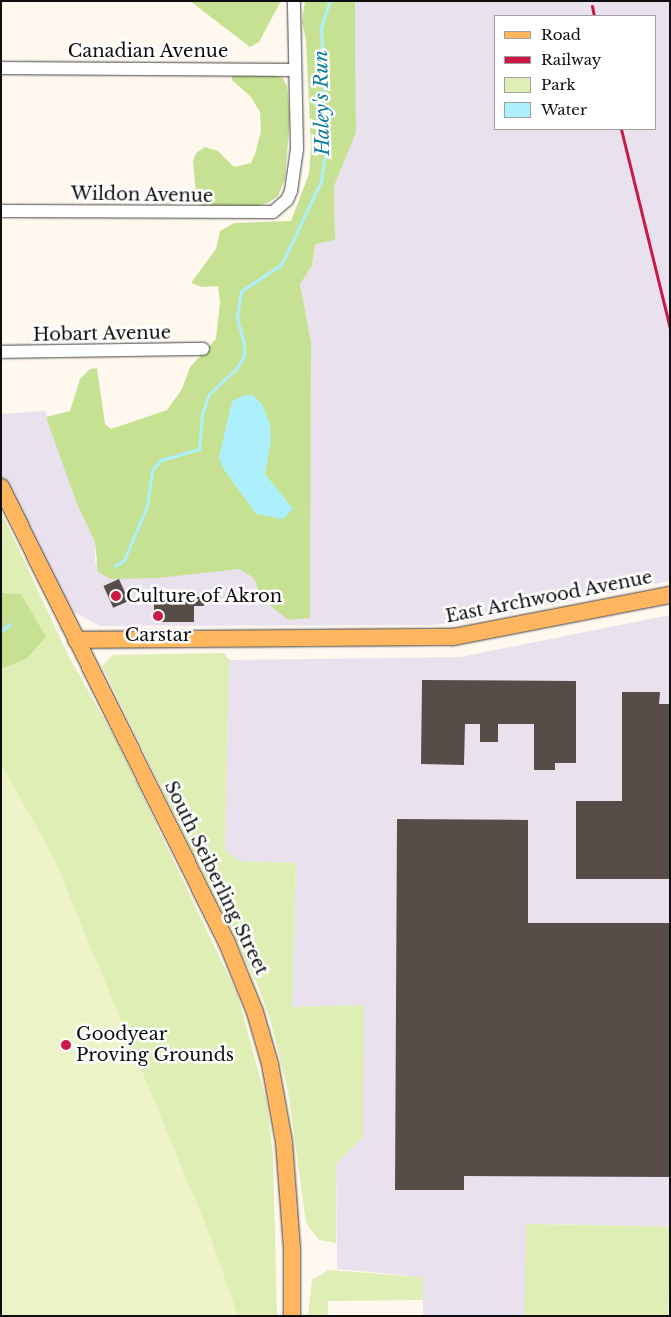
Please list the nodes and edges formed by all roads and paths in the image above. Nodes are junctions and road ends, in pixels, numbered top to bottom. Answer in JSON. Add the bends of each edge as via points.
{"nodes":[{"id":1,"x":294,"y":1,"type":"edge"},
{"id":2,"x":1,"y":68,"type":"edge"},
{"id":3,"x":294,"y":70,"type":"junction"},
{"id":4,"x":1,"y":211,"type":"edge"},
{"id":5,"x":203,"y":349,"type":"dead end"},
{"id":6,"x":1,"y":352,"type":"edge"},
{"id":7,"x":2,"y":490,"type":"edge"},
{"id":8,"x":670,"y":595,"type":"edge"},
{"id":9,"x":76,"y":640,"type":"junction"},
{"id":10,"x":292,"y":1316,"type":"edge"}],
"edges":[{"from":1,"to":3,"type":"street"},
{"from":2,"to":3,"type":"street","name":"Canadian Avenue"},
{"from":3,"to":4,"type":"street","name":"Wildon Avenue","via":[[297,149],[291,191],[280,207],[260,214]]},
{"from":5,"to":6,"type":"street","name":"Hobart Avenue"},
{"from":7,"to":9,"type":"main road","name":"South Seiberling Street"},
{"from":8,"to":9,"type":"main road","name":"East Archwood Avenue","via":[[453,637]]},
{"from":9,"to":10,"type":"main road","name":"South Seiberling Street","via":[[227,943],[255,1012],[272,1073],[284,1142],[292,1248]]}]}
